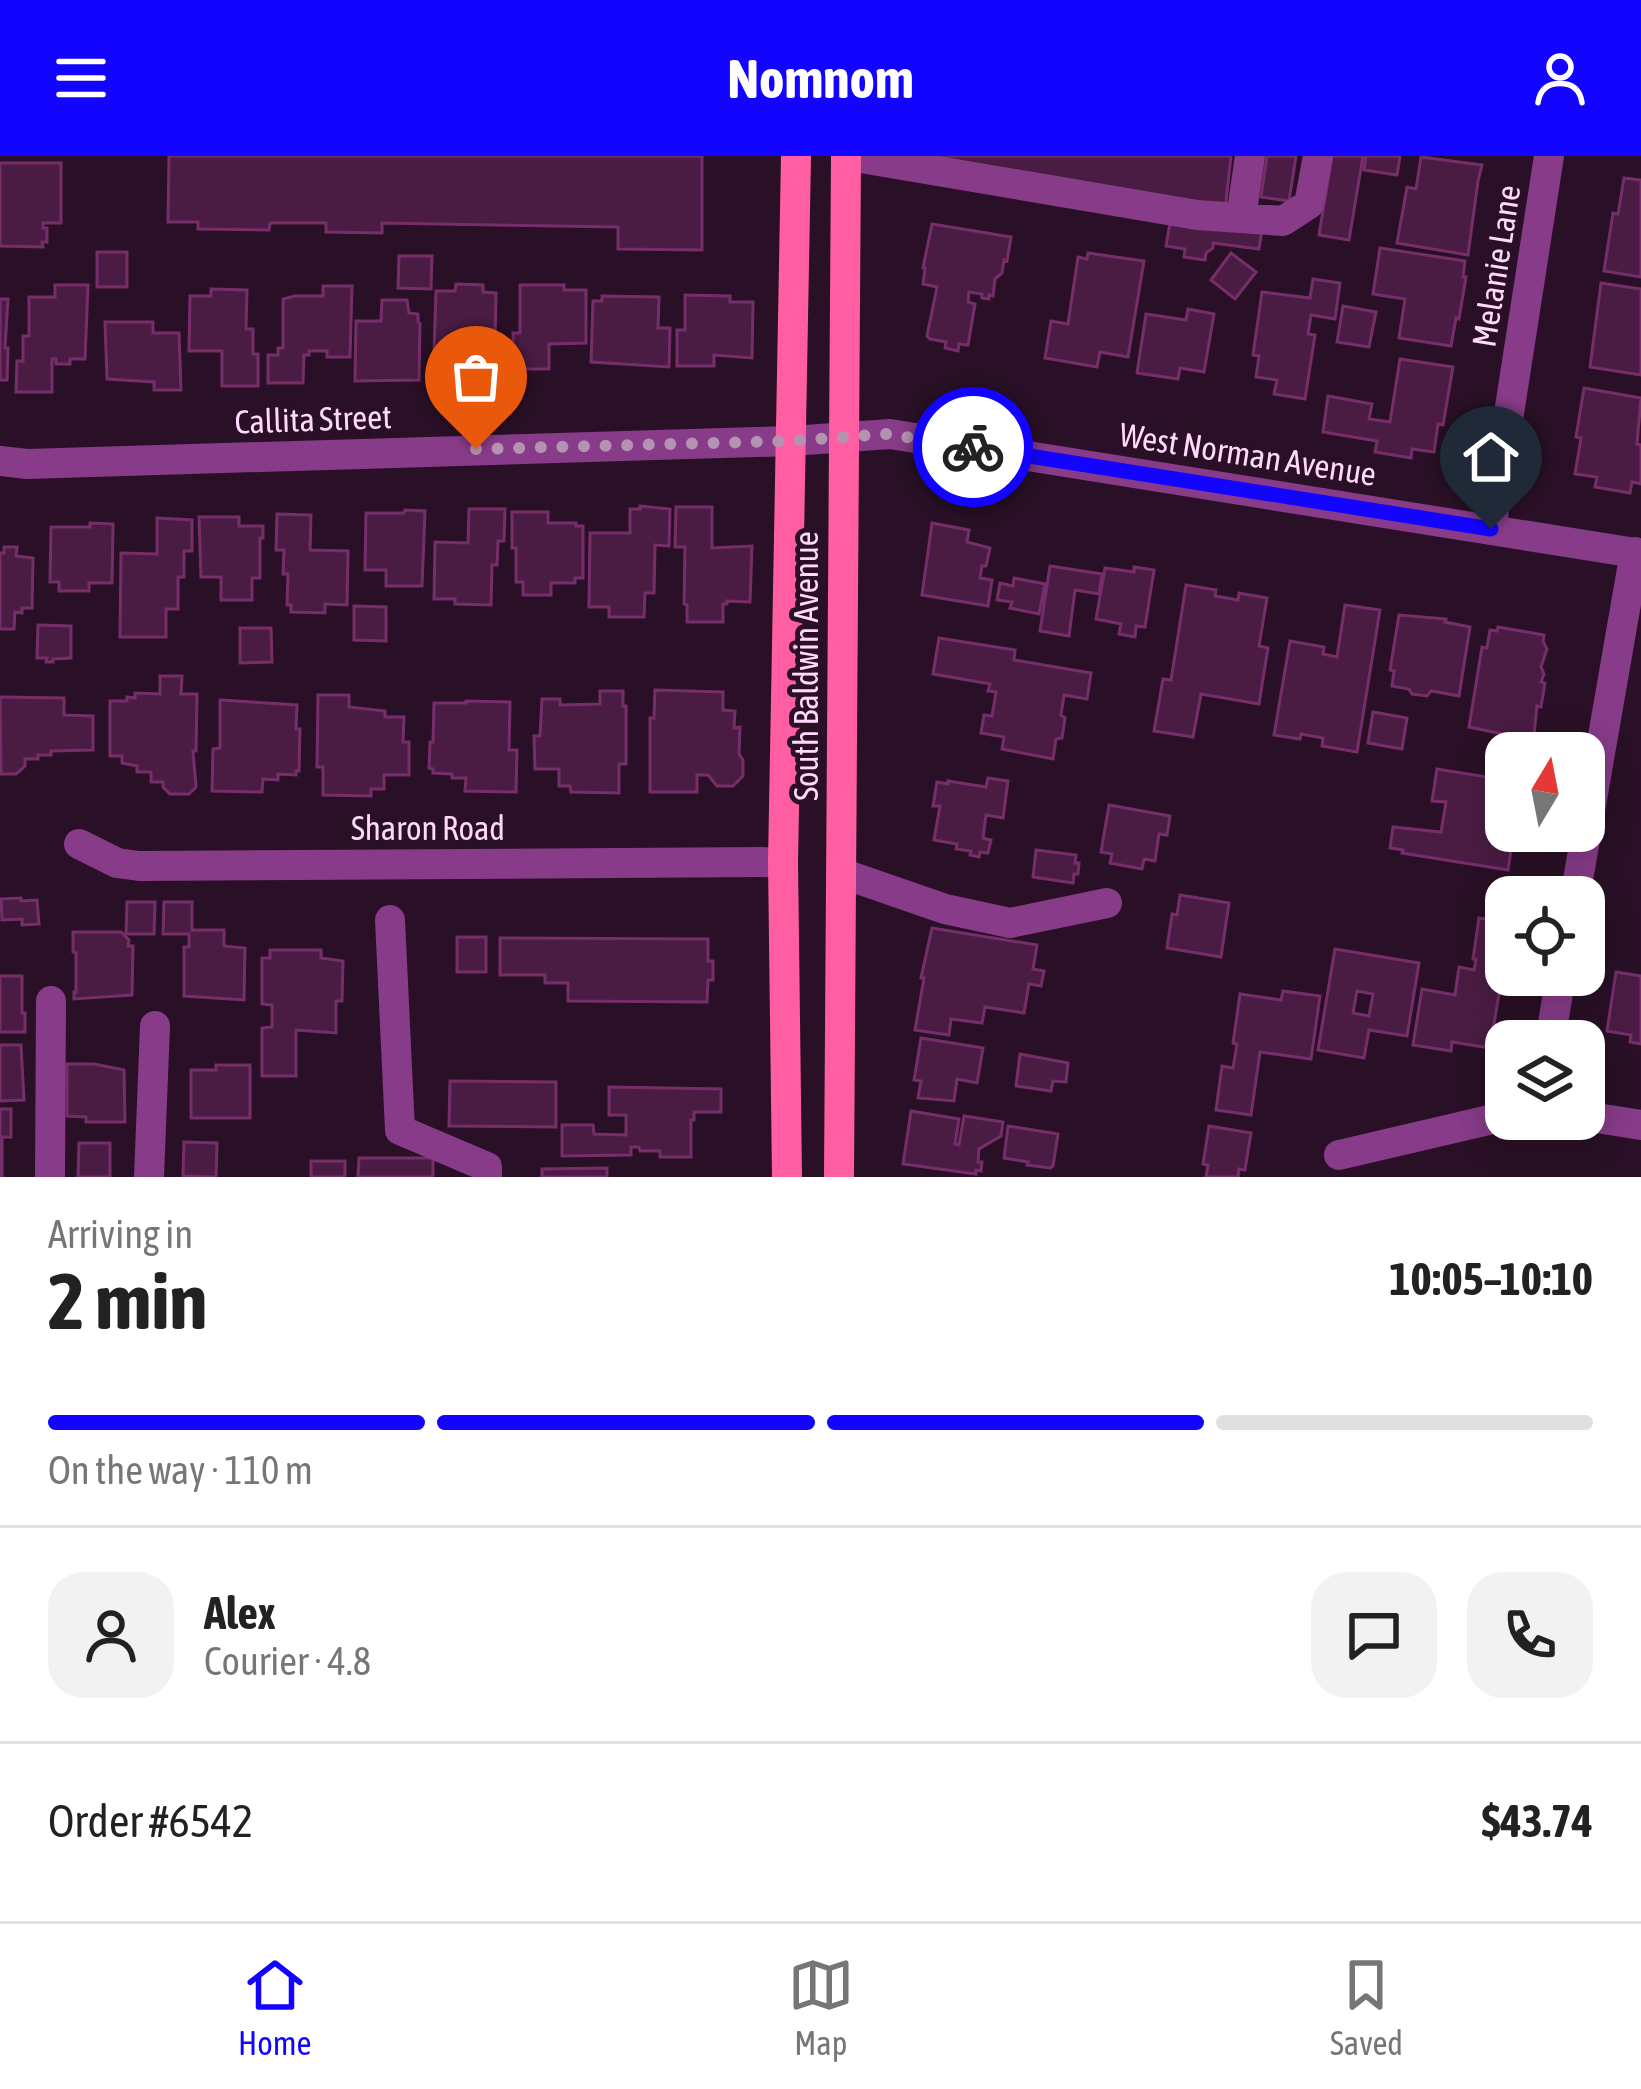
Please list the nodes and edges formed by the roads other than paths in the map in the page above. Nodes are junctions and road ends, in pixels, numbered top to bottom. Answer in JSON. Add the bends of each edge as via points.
{"nodes":[{"id":1,"x":796,"y":156,"type":"edge"},
{"id":2,"x":848,"y":156,"type":"edge"},
{"id":3,"x":1250,"y":156,"type":"edge"},
{"id":4,"x":1318,"y":156,"type":"edge"},
{"id":5,"x":1549,"y":156,"type":"edge"},
{"id":6,"x":1241,"y":218,"type":"junction"},
{"id":7,"x":844,"y":437,"type":"junction"},
{"id":8,"x":791,"y":441,"type":"junction"},
{"id":9,"x":0,"y":461,"type":"edge"},
{"id":10,"x":1491,"y":529,"type":"junction"},
{"id":11,"x":1638,"y":553,"type":"edge"},
{"id":12,"x":79,"y":844,"type":"dead end"},
{"id":13,"x":782,"y":862,"type":"junction"},
{"id":14,"x":841,"y":873,"type":"junction"},
{"id":15,"x":1579,"y":876,"type":"edge"},
{"id":16,"x":1107,"y":903,"type":"dead end"},
{"id":17,"x":391,"y":920,"type":"dead end"},
{"id":18,"x":51,"y":1001,"type":"dead end"},
{"id":19,"x":154,"y":1026,"type":"dead end"},
{"id":20,"x":1605,"y":1119,"type":"edge"},
{"id":21,"x":1485,"y":1121,"type":"edge"},
{"id":22,"x":1641,"y":1125,"type":"edge"},
{"id":23,"x":1339,"y":1155,"type":"dead end"},
{"id":24,"x":50,"y":1177,"type":"edge"},
{"id":25,"x":149,"y":1177,"type":"edge"},
{"id":26,"x":488,"y":1177,"type":"edge"},
{"id":27,"x":787,"y":1177,"type":"edge"},
{"id":28,"x":838,"y":1177,"type":"edge"}],
"edges":[{"from":1,"to":8,"type":"main road","name":"South Baldwin Avenue"},
{"from":2,"to":6,"type":"street"},
{"from":2,"to":7,"type":"main road","name":"South Baldwin Avenue"},
{"from":3,"to":6,"type":"street"},
{"from":4,"to":6,"type":"street","via":[[1309,204],[1283,221]]},
{"from":5,"to":10,"type":"street","name":"Melanie Lane"},
{"from":7,"to":8,"type":"street","name":"Callita Street"},
{"from":7,"to":10,"type":"street","name":"West Norman Avenue","via":[[890,434]]},
{"from":7,"to":14,"type":"main road","name":"South Baldwin Avenue"},
{"from":8,"to":9,"type":"street","name":"Callita Street"},
{"from":8,"to":13,"type":"main road","name":"South Baldwin Avenue"},
{"from":10,"to":11,"type":"street","name":"West Norman Avenue"},
{"from":11,"to":15,"type":"street"},
{"from":12,"to":13,"type":"street","name":"Sharon Road","via":[[139,866]]},
{"from":13,"to":27,"type":"main road","name":"South Baldwin Avenue"},
{"from":14,"to":16,"type":"street","via":[[1010,922]]},
{"from":14,"to":28,"type":"main road","name":"South Baldwin Avenue"},
{"from":17,"to":26,"type":"street","via":[[400,1130],[487,1167]]},
{"from":18,"to":24,"type":"street"},
{"from":19,"to":25,"type":"street"},
{"from":20,"to":22,"type":"street"},
{"from":21,"to":23,"type":"street"}]}
